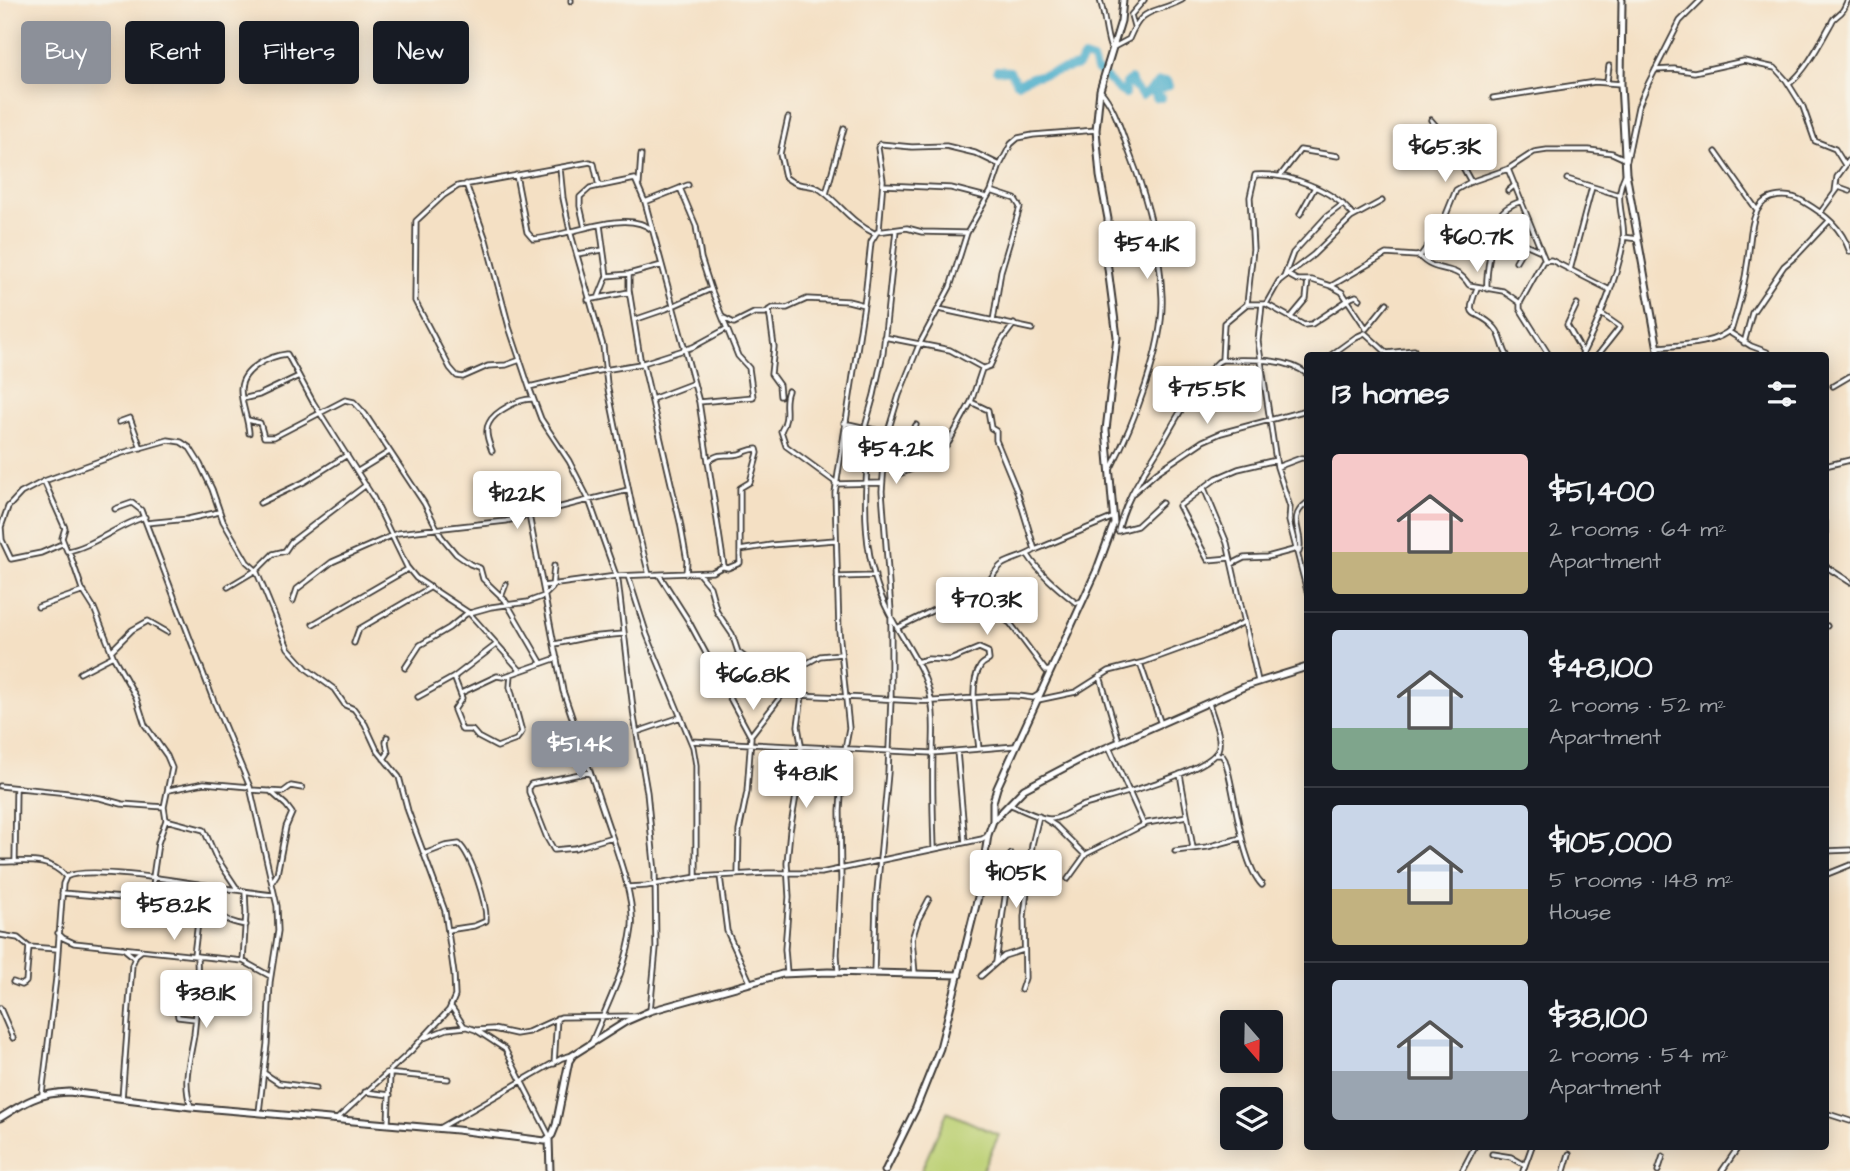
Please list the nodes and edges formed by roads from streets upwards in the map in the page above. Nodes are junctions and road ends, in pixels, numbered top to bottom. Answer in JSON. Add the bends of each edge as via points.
{"nodes":[{"id":1,"x":1100,"y":0,"type":"edge"},
{"id":2,"x":1123,"y":0,"type":"edge"},
{"id":3,"x":1144,"y":0,"type":"edge"},
{"id":4,"x":1182,"y":0,"type":"edge"},
{"id":5,"x":1622,"y":0,"type":"edge"},
{"id":6,"x":1701,"y":0,"type":"edge"},
{"id":7,"x":1848,"y":0,"type":"edge"},
{"id":8,"x":1134,"y":26,"type":"junction"},
{"id":9,"x":1114,"y":47,"type":"junction"},
{"id":10,"x":1609,"y":66,"type":"dead end"},
{"id":11,"x":1655,"y":70,"type":"junction"},
{"id":12,"x":1606,"y":82,"type":"junction"},
{"id":13,"x":1621,"y":84,"type":"junction"},
{"id":14,"x":1789,"y":84,"type":"junction"},
{"id":15,"x":1100,"y":90,"type":"junction"},
{"id":16,"x":1493,"y":98,"type":"dead end"},
{"id":17,"x":788,"y":118,"type":"dead end"},
{"id":18,"x":1431,"y":120,"type":"dead end"},
{"id":19,"x":844,"y":128,"type":"dead end"},
{"id":20,"x":1096,"y":130,"type":"junction"},
{"id":21,"x":1716,"y":152,"type":"dead end"},
{"id":22,"x":641,"y":155,"type":"dead end"},
{"id":23,"x":1338,"y":156,"type":"dead end"},
{"id":24,"x":1625,"y":159,"type":"junction"},
{"id":25,"x":1850,"y":159,"type":"edge"},
{"id":26,"x":1000,"y":165,"type":"junction"},
{"id":27,"x":1845,"y":165,"type":"junction"},
{"id":28,"x":560,"y":168,"type":"junction"},
{"id":29,"x":1508,"y":169,"type":"junction"},
{"id":30,"x":1625,"y":170,"type":"junction"},
{"id":31,"x":516,"y":176,"type":"junction"},
{"id":32,"x":1279,"y":177,"type":"junction"},
{"id":33,"x":1567,"y":179,"type":"dead end"},
{"id":34,"x":1471,"y":182,"type":"junction"},
{"id":35,"x":466,"y":184,"type":"junction"},
{"id":36,"x":688,"y":185,"type":"dead end"},
{"id":37,"x":883,"y":185,"type":"junction"},
{"id":38,"x":1516,"y":185,"type":"junction"},
{"id":39,"x":600,"y":186,"type":"junction"},
{"id":40,"x":639,"y":186,"type":"junction"},
{"id":41,"x":1315,"y":187,"type":"junction"},
{"id":42,"x":1592,"y":187,"type":"junction"},
{"id":43,"x":680,"y":188,"type":"junction"},
{"id":44,"x":991,"y":191,"type":"junction"},
{"id":45,"x":1508,"y":191,"type":"dead end"},
{"id":46,"x":1850,"y":191,"type":"edge"},
{"id":47,"x":1835,"y":192,"type":"junction"},
{"id":48,"x":826,"y":194,"type":"junction"},
{"id":49,"x":1619,"y":195,"type":"junction"},
{"id":50,"x":986,"y":197,"type":"junction"},
{"id":51,"x":1382,"y":201,"type":"dead end"},
{"id":52,"x":1522,"y":201,"type":"junction"},
{"id":53,"x":645,"y":202,"type":"junction"},
{"id":54,"x":1343,"y":204,"type":"junction"},
{"id":55,"x":1757,"y":209,"type":"junction"},
{"id":56,"x":1820,"y":213,"type":"junction"},
{"id":57,"x":1300,"y":214,"type":"dead end"},
{"id":58,"x":1354,"y":216,"type":"junction"},
{"id":59,"x":1829,"y":221,"type":"junction"},
{"id":60,"x":600,"y":225,"type":"junction"},
{"id":61,"x":585,"y":228,"type":"junction"},
{"id":62,"x":570,"y":230,"type":"junction"},
{"id":63,"x":896,"y":230,"type":"junction"},
{"id":64,"x":652,"y":231,"type":"junction"},
{"id":65,"x":877,"y":232,"type":"junction"},
{"id":66,"x":967,"y":233,"type":"junction"},
{"id":67,"x":1623,"y":237,"type":"junction"},
{"id":68,"x":1638,"y":239,"type":"junction"},
{"id":69,"x":1517,"y":240,"type":"dead end"},
{"id":70,"x":1526,"y":244,"type":"junction"},
{"id":71,"x":603,"y":250,"type":"junction"},
{"id":72,"x":1543,"y":252,"type":"junction"},
{"id":73,"x":1850,"y":252,"type":"edge"},
{"id":74,"x":577,"y":254,"type":"junction"},
{"id":75,"x":1419,"y":256,"type":"junction"},
{"id":76,"x":1545,"y":260,"type":"junction"},
{"id":77,"x":1516,"y":261,"type":"dead end"},
{"id":78,"x":662,"y":265,"type":"junction"},
{"id":79,"x":1570,"y":270,"type":"junction"},
{"id":80,"x":629,"y":274,"type":"junction"},
{"id":81,"x":607,"y":276,"type":"junction"},
{"id":82,"x":1286,"y":276,"type":"junction"},
{"id":83,"x":1308,"y":280,"type":"junction"},
{"id":84,"x":1331,"y":286,"type":"junction"},
{"id":85,"x":1478,"y":288,"type":"junction"},
{"id":86,"x":711,"y":289,"type":"junction"},
{"id":87,"x":1487,"y":289,"type":"junction"},
{"id":88,"x":1610,"y":290,"type":"junction"},
{"id":89,"x":629,"y":292,"type":"junction"},
{"id":90,"x":599,"y":296,"type":"junction"},
{"id":91,"x":1360,"y":299,"type":"dead end"},
{"id":92,"x":588,"y":300,"type":"junction"},
{"id":93,"x":1347,"y":300,"type":"junction"},
{"id":94,"x":1387,"y":303,"type":"dead end"},
{"id":95,"x":1520,"y":303,"type":"junction"},
{"id":96,"x":864,"y":304,"type":"junction"},
{"id":97,"x":1247,"y":304,"type":"junction"},
{"id":98,"x":1264,"y":304,"type":"junction"},
{"id":99,"x":1577,"y":304,"type":"dead end"},
{"id":100,"x":673,"y":306,"type":"junction"},
{"id":101,"x":939,"y":309,"type":"junction"},
{"id":102,"x":769,"y":310,"type":"junction"},
{"id":103,"x":1600,"y":313,"type":"junction"},
{"id":104,"x":723,"y":318,"type":"junction"},
{"id":105,"x":1291,"y":318,"type":"junction"},
{"id":106,"x":634,"y":320,"type":"junction"},
{"id":107,"x":993,"y":320,"type":"junction"},
{"id":108,"x":1014,"y":324,"type":"junction"},
{"id":109,"x":726,"y":329,"type":"junction"},
{"id":110,"x":1032,"y":329,"type":"dead end"},
{"id":111,"x":1366,"y":330,"type":"junction"},
{"id":112,"x":1729,"y":332,"type":"junction"},
{"id":113,"x":884,"y":337,"type":"junction"},
{"id":114,"x":1744,"y":343,"type":"junction"},
{"id":115,"x":919,"y":345,"type":"junction"},
{"id":116,"x":1667,"y":346,"type":"junction"},
{"id":117,"x":1658,"y":347,"type":"junction"},
{"id":118,"x":686,"y":349,"type":"junction"},
{"id":119,"x":1414,"y":350,"type":"dead end"},
{"id":120,"x":1335,"y":352,"type":"edge"},
{"id":121,"x":1382,"y":352,"type":"edge"},
{"id":122,"x":1402,"y":352,"type":"edge"},
{"id":123,"x":1506,"y":352,"type":"edge"},
{"id":124,"x":1547,"y":352,"type":"edge"},
{"id":125,"x":1583,"y":352,"type":"edge"},
{"id":126,"x":1585,"y":352,"type":"edge"},
{"id":127,"x":1600,"y":352,"type":"edge"},
{"id":128,"x":1659,"y":352,"type":"edge"},
{"id":129,"x":1668,"y":352,"type":"edge"},
{"id":130,"x":1767,"y":352,"type":"edge"},
{"id":131,"x":520,"y":360,"type":"junction"},
{"id":132,"x":1222,"y":360,"type":"junction"},
{"id":133,"x":1262,"y":360,"type":"junction"},
{"id":134,"x":642,"y":364,"type":"junction"},
{"id":135,"x":983,"y":368,"type":"junction"},
{"id":136,"x":605,"y":371,"type":"junction"},
{"id":137,"x":1304,"y":371,"type":"edge"},
{"id":138,"x":299,"y":376,"type":"junction"},
{"id":139,"x":1850,"y":376,"type":"edge"},
{"id":140,"x":694,"y":383,"type":"junction"},
{"id":141,"x":1833,"y":386,"type":"dead end"},
{"id":142,"x":529,"y":387,"type":"junction"},
{"id":143,"x":788,"y":391,"type":"dead end"},
{"id":144,"x":779,"y":396,"type":"dead end"},
{"id":145,"x":243,"y":399,"type":"junction"},
{"id":146,"x":533,"y":399,"type":"junction"},
{"id":147,"x":652,"y":399,"type":"junction"},
{"id":148,"x":699,"y":402,"type":"junction"},
{"id":149,"x":971,"y":402,"type":"junction"},
{"id":150,"x":1304,"y":411,"type":"edge"},
{"id":151,"x":320,"y":414,"type":"junction"},
{"id":152,"x":248,"y":420,"type":"junction"},
{"id":153,"x":1270,"y":421,"type":"junction"},
{"id":154,"x":119,"y":422,"type":"dead end"},
{"id":155,"x":844,"y":423,"type":"junction"},
{"id":156,"x":916,"y":425,"type":"dead end"},
{"id":157,"x":865,"y":427,"type":"junction"},
{"id":158,"x":881,"y":431,"type":"junction"},
{"id":159,"x":888,"y":432,"type":"junction"},
{"id":160,"x":249,"y":433,"type":"dead end"},
{"id":161,"x":141,"y":448,"type":"junction"},
{"id":162,"x":492,"y":451,"type":"dead end"},
{"id":163,"x":389,"y":452,"type":"junction"},
{"id":164,"x":347,"y":455,"type":"junction"},
{"id":165,"x":1304,"y":458,"type":"edge"},
{"id":166,"x":883,"y":459,"type":"junction"},
{"id":167,"x":925,"y":460,"type":"dead end"},
{"id":168,"x":1276,"y":460,"type":"junction"},
{"id":169,"x":1850,"y":460,"type":"edge"},
{"id":170,"x":708,"y":461,"type":"junction"},
{"id":171,"x":1829,"y":465,"type":"edge"},
{"id":172,"x":917,"y":467,"type":"dead end"},
{"id":173,"x":1277,"y":467,"type":"junction"},
{"id":174,"x":357,"y":471,"type":"junction"},
{"id":175,"x":1109,"y":472,"type":"junction"},
{"id":176,"x":44,"y":481,"type":"junction"},
{"id":177,"x":835,"y":483,"type":"junction"},
{"id":178,"x":865,"y":483,"type":"junction"},
{"id":179,"x":881,"y":483,"type":"junction"},
{"id":180,"x":366,"y":485,"type":"junction"},
{"id":181,"x":1204,"y":488,"type":"junction"},
{"id":182,"x":628,"y":490,"type":"junction"},
{"id":183,"x":1131,"y":495,"type":"junction"},
{"id":184,"x":589,"y":500,"type":"junction"},
{"id":185,"x":260,"y":503,"type":"dead end"},
{"id":186,"x":1161,"y":503,"type":"dead end"},
{"id":187,"x":1304,"y":506,"type":"edge"},
{"id":188,"x":115,"y":509,"type":"dead end"},
{"id":189,"x":219,"y":512,"type":"junction"},
{"id":190,"x":529,"y":515,"type":"junction"},
{"id":191,"x":1114,"y":517,"type":"junction"},
{"id":192,"x":146,"y":520,"type":"junction"},
{"id":193,"x":436,"y":528,"type":"junction"},
{"id":194,"x":1115,"y":531,"type":"junction"},
{"id":195,"x":393,"y":535,"type":"junction"},
{"id":196,"x":835,"y":540,"type":"junction"},
{"id":197,"x":64,"y":543,"type":"junction"},
{"id":198,"x":740,"y":550,"type":"junction"},
{"id":199,"x":1035,"y":550,"type":"junction"},
{"id":200,"x":69,"y":551,"type":"junction"},
{"id":201,"x":1298,"y":552,"type":"junction"},
{"id":202,"x":1028,"y":555,"type":"junction"},
{"id":203,"x":1230,"y":558,"type":"junction"},
{"id":204,"x":1231,"y":564,"type":"junction"},
{"id":205,"x":554,"y":566,"type":"dead end"},
{"id":206,"x":724,"y":567,"type":"junction"},
{"id":207,"x":408,"y":569,"type":"junction"},
{"id":208,"x":1829,"y":569,"type":"edge"},
{"id":209,"x":256,"y":570,"type":"junction"},
{"id":210,"x":698,"y":573,"type":"junction"},
{"id":211,"x":687,"y":574,"type":"junction"},
{"id":212,"x":649,"y":575,"type":"junction"},
{"id":213,"x":616,"y":576,"type":"junction"},
{"id":214,"x":628,"y":576,"type":"junction"},
{"id":215,"x":659,"y":576,"type":"junction"},
{"id":216,"x":875,"y":576,"type":"junction"},
{"id":217,"x":837,"y":577,"type":"junction"},
{"id":218,"x":1304,"y":578,"type":"edge"},
{"id":219,"x":1850,"y":582,"type":"edge"},
{"id":220,"x":506,"y":584,"type":"dead end"},
{"id":221,"x":553,"y":585,"type":"junction"},
{"id":222,"x":543,"y":586,"type":"junction"},
{"id":223,"x":972,"y":586,"type":"dead end"},
{"id":224,"x":228,"y":587,"type":"dead end"},
{"id":225,"x":431,"y":587,"type":"junction"},
{"id":226,"x":83,"y":592,"type":"junction"},
{"id":227,"x":544,"y":596,"type":"junction"},
{"id":228,"x":501,"y":597,"type":"junction"},
{"id":229,"x":293,"y":601,"type":"dead end"},
{"id":230,"x":1082,"y":601,"type":"junction"},
{"id":231,"x":508,"y":605,"type":"junction"},
{"id":232,"x":37,"y":607,"type":"dead end"},
{"id":233,"x":469,"y":613,"type":"junction"},
{"id":234,"x":891,"y":617,"type":"junction"},
{"id":235,"x":1244,"y":622,"type":"junction"},
{"id":236,"x":313,"y":624,"type":"dead end"},
{"id":237,"x":897,"y":628,"type":"junction"},
{"id":238,"x":167,"y":632,"type":"dead end"},
{"id":239,"x":623,"y":634,"type":"junction"},
{"id":240,"x":354,"y":643,"type":"dead end"},
{"id":241,"x":497,"y":644,"type":"junction"},
{"id":242,"x":555,"y":644,"type":"junction"},
{"id":243,"x":112,"y":653,"type":"junction"},
{"id":244,"x":841,"y":654,"type":"junction"},
{"id":245,"x":557,"y":658,"type":"junction"},
{"id":246,"x":541,"y":662,"type":"junction"},
{"id":247,"x":916,"y":662,"type":"junction"},
{"id":248,"x":1140,"y":663,"type":"junction"},
{"id":249,"x":405,"y":668,"type":"dead end"},
{"id":250,"x":1304,"y":668,"type":"edge"},
{"id":251,"x":520,"y":670,"type":"junction"},
{"id":252,"x":1050,"y":670,"type":"junction"},
{"id":253,"x":80,"y":673,"type":"dead end"},
{"id":254,"x":511,"y":674,"type":"junction"},
{"id":255,"x":1100,"y":676,"type":"junction"},
{"id":256,"x":454,"y":677,"type":"junction"},
{"id":257,"x":1258,"y":681,"type":"junction"},
{"id":258,"x":461,"y":692,"type":"junction"},
{"id":259,"x":1038,"y":695,"type":"junction"},
{"id":260,"x":802,"y":696,"type":"junction"},
{"id":261,"x":846,"y":696,"type":"junction"},
{"id":262,"x":418,"y":697,"type":"dead end"},
{"id":263,"x":974,"y":698,"type":"junction"},
{"id":264,"x":891,"y":699,"type":"junction"},
{"id":265,"x":932,"y":701,"type":"junction"},
{"id":266,"x":1209,"y":702,"type":"junction"},
{"id":267,"x":681,"y":717,"type":"junction"},
{"id":268,"x":1161,"y":724,"type":"junction"},
{"id":269,"x":636,"y":732,"type":"junction"},
{"id":270,"x":751,"y":735,"type":"junction"},
{"id":271,"x":387,"y":737,"type":"dead end"},
{"id":272,"x":691,"y":741,"type":"junction"},
{"id":273,"x":1119,"y":741,"type":"junction"},
{"id":274,"x":752,"y":744,"type":"junction"},
{"id":275,"x":1014,"y":746,"type":"junction"},
{"id":276,"x":1109,"y":746,"type":"junction"},
{"id":277,"x":800,"y":748,"type":"junction"},
{"id":278,"x":846,"y":748,"type":"junction"},
{"id":279,"x":979,"y":749,"type":"junction"},
{"id":280,"x":889,"y":751,"type":"junction"},
{"id":281,"x":957,"y":751,"type":"junction"},
{"id":282,"x":932,"y":753,"type":"junction"},
{"id":283,"x":1215,"y":755,"type":"junction"},
{"id":284,"x":384,"y":759,"type":"junction"},
{"id":285,"x":590,"y":772,"type":"junction"},
{"id":286,"x":1180,"y":774,"type":"junction"},
{"id":287,"x":0,"y":786,"type":"edge"},
{"id":288,"x":16,"y":788,"type":"junction"},
{"id":289,"x":302,"y":788,"type":"dead end"},
{"id":290,"x":250,"y":789,"type":"junction"},
{"id":291,"x":169,"y":790,"type":"junction"},
{"id":292,"x":270,"y":791,"type":"junction"},
{"id":293,"x":1128,"y":791,"type":"junction"},
{"id":294,"x":1007,"y":803,"type":"junction"},
{"id":295,"x":164,"y":807,"type":"junction"},
{"id":296,"x":1187,"y":816,"type":"junction"},
{"id":297,"x":1041,"y":817,"type":"junction"},
{"id":298,"x":166,"y":820,"type":"junction"},
{"id":299,"x":993,"y":821,"type":"junction"},
{"id":300,"x":1144,"y":825,"type":"junction"},
{"id":301,"x":988,"y":835,"type":"junction"},
{"id":302,"x":612,"y":837,"type":"junction"},
{"id":303,"x":1241,"y":838,"type":"junction"},
{"id":304,"x":965,"y":842,"type":"junction"},
{"id":305,"x":934,"y":848,"type":"junction"},
{"id":306,"x":1193,"y":848,"type":"junction"},
{"id":307,"x":1850,"y":850,"type":"edge"},
{"id":308,"x":1175,"y":851,"type":"dead end"},
{"id":309,"x":1829,"y":851,"type":"edge"},
{"id":310,"x":424,"y":854,"type":"junction"},
{"id":311,"x":1011,"y":854,"type":"dead end"},
{"id":312,"x":1084,"y":855,"type":"junction"},
{"id":313,"x":881,"y":861,"type":"junction"},
{"id":314,"x":0,"y":862,"type":"edge"},
{"id":315,"x":15,"y":862,"type":"junction"},
{"id":316,"x":1850,"y":865,"type":"edge"},
{"id":317,"x":840,"y":870,"type":"junction"},
{"id":318,"x":788,"y":872,"type":"junction"},
{"id":319,"x":1829,"y":873,"type":"edge"},
{"id":320,"x":738,"y":874,"type":"junction"},
{"id":321,"x":720,"y":876,"type":"junction"},
{"id":322,"x":66,"y":877,"type":"junction"},
{"id":323,"x":696,"y":877,"type":"junction"},
{"id":324,"x":153,"y":878,"type":"junction"},
{"id":325,"x":1068,"y":879,"type":"dead end"},
{"id":326,"x":272,"y":882,"type":"junction"},
{"id":327,"x":655,"y":884,"type":"junction"},
{"id":328,"x":209,"y":885,"type":"junction"},
{"id":329,"x":1262,"y":885,"type":"dead end"},
{"id":330,"x":627,"y":887,"type":"junction"},
{"id":331,"x":239,"y":890,"type":"junction"},
{"id":332,"x":245,"y":891,"type":"junction"},
{"id":333,"x":62,"y":893,"type":"junction"},
{"id":334,"x":274,"y":895,"type":"junction"},
{"id":335,"x":929,"y":900,"type":"dead end"},
{"id":336,"x":198,"y":922,"type":"dead end"},
{"id":337,"x":246,"y":925,"type":"junction"},
{"id":338,"x":448,"y":930,"type":"junction"},
{"id":339,"x":58,"y":933,"type":"junction"},
{"id":340,"x":0,"y":935,"type":"edge"},
{"id":341,"x":29,"y":947,"type":"junction"},
{"id":342,"x":123,"y":947,"type":"junction"},
{"id":343,"x":57,"y":949,"type":"junction"},
{"id":344,"x":142,"y":950,"type":"junction"},
{"id":345,"x":1023,"y":950,"type":"junction"},
{"id":346,"x":195,"y":956,"type":"junction"},
{"id":347,"x":135,"y":958,"type":"junction"},
{"id":348,"x":243,"y":961,"type":"junction"},
{"id":349,"x":996,"y":962,"type":"junction"},
{"id":350,"x":838,"y":972,"type":"junction"},
{"id":351,"x":787,"y":973,"type":"junction"},
{"id":352,"x":874,"y":973,"type":"junction"},
{"id":353,"x":915,"y":974,"type":"junction"},
{"id":354,"x":959,"y":975,"type":"junction"},
{"id":355,"x":270,"y":976,"type":"junction"},
{"id":356,"x":981,"y":976,"type":"dead end"},
{"id":357,"x":13,"y":982,"type":"dead end"},
{"id":358,"x":750,"y":982,"type":"junction"},
{"id":359,"x":1021,"y":990,"type":"dead end"},
{"id":360,"x":195,"y":1004,"type":"junction"},
{"id":361,"x":452,"y":1007,"type":"junction"},
{"id":362,"x":0,"y":1008,"type":"edge"},
{"id":363,"x":177,"y":1009,"type":"dead end"},
{"id":364,"x":226,"y":1010,"type":"dead end"},
{"id":365,"x":650,"y":1011,"type":"junction"},
{"id":366,"x":601,"y":1017,"type":"junction"},
{"id":367,"x":637,"y":1017,"type":"junction"},
{"id":368,"x":557,"y":1018,"type":"junction"},
{"id":369,"x":195,"y":1019,"type":"junction"},
{"id":370,"x":466,"y":1027,"type":"junction"},
{"id":371,"x":477,"y":1030,"type":"junction"},
{"id":372,"x":13,"y":1038,"type":"dead end"},
{"id":373,"x":422,"y":1038,"type":"junction"},
{"id":374,"x":590,"y":1044,"type":"junction"},
{"id":375,"x":573,"y":1055,"type":"junction"},
{"id":376,"x":554,"y":1063,"type":"junction"},
{"id":377,"x":264,"y":1073,"type":"junction"},
{"id":378,"x":389,"y":1073,"type":"junction"},
{"id":379,"x":448,"y":1079,"type":"dead end"},
{"id":380,"x":522,"y":1080,"type":"junction"},
{"id":381,"x":316,"y":1088,"type":"dead end"},
{"id":382,"x":365,"y":1092,"type":"junction"},
{"id":383,"x":42,"y":1094,"type":"junction"},
{"id":384,"x":390,"y":1095,"type":"junction"},
{"id":385,"x":122,"y":1099,"type":"junction"},
{"id":386,"x":191,"y":1107,"type":"junction"},
{"id":387,"x":259,"y":1112,"type":"junction"},
{"id":388,"x":1829,"y":1114,"type":"edge"},
{"id":389,"x":0,"y":1118,"type":"edge"},
{"id":390,"x":335,"y":1120,"type":"junction"},
{"id":391,"x":1850,"y":1121,"type":"edge"},
{"id":392,"x":388,"y":1125,"type":"junction"},
{"id":393,"x":437,"y":1129,"type":"junction"},
{"id":394,"x":550,"y":1138,"type":"junction"},
{"id":395,"x":1473,"y":1150,"type":"edge"},
{"id":396,"x":1531,"y":1150,"type":"edge"},
{"id":397,"x":1736,"y":1150,"type":"edge"},
{"id":398,"x":1492,"y":1154,"type":"dead end"},
{"id":399,"x":1569,"y":1154,"type":"dead end"},
{"id":400,"x":1663,"y":1156,"type":"dead end"},
{"id":401,"x":1525,"y":1165,"type":"junction"},
{"id":402,"x":550,"y":1171,"type":"edge"},
{"id":403,"x":885,"y":1171,"type":"edge"},
{"id":404,"x":1462,"y":1171,"type":"edge"},
{"id":405,"x":1523,"y":1171,"type":"edge"},
{"id":406,"x":1564,"y":1171,"type":"edge"},
{"id":407,"x":1658,"y":1171,"type":"edge"},
{"id":408,"x":1722,"y":1171,"type":"edge"}],
"edges":[{"from":1,"to":9,"type":"street","via":[[1110,46]]},
{"from":2,"to":9,"type":"street"},
{"from":3,"to":8,"type":"street","via":[[1131,15]]},
{"from":4,"to":8,"type":"street","via":[[1144,16]]},
{"from":5,"to":13,"type":"street"},
{"from":6,"to":11,"type":"street","via":[[1680,22]]},
{"from":7,"to":14,"type":"street","via":[[1803,71]]},
{"from":8,"to":9,"type":"street","via":[[1129,40]]},
{"from":9,"to":15,"type":"street"},
{"from":10,"to":12,"type":"street"},
{"from":11,"to":14,"type":"street","via":[[1694,72],[1751,61],[1777,69]]},
{"from":11,"to":30,"type":"street","via":[[1638,107]]},
{"from":12,"to":13,"type":"street"},
{"from":12,"to":16,"type":"street"},
{"from":13,"to":24,"type":"street"},
{"from":14,"to":27,"type":"street","via":[[1808,117],[1815,141],[1835,149]]},
{"from":15,"to":20,"type":"street"},
{"from":15,"to":175,"type":"street","via":[[1110,101],[1137,174],[1156,246],[1162,299],[1154,357]]},
{"from":17,"to":48,"type":"street","via":[[780,154],[785,177]]},
{"from":18,"to":34,"type":"street"},
{"from":19,"to":48,"type":"street"},
{"from":20,"to":26,"type":"street","via":[[1018,138]]},
{"from":20,"to":175,"type":"street","via":[[1117,337],[1106,430]]},
{"from":21,"to":55,"type":"street"},
{"from":22,"to":40,"type":"street"},
{"from":23,"to":32,"type":"street","via":[[1300,150]]},
{"from":24,"to":29,"type":"street","via":[[1589,150],[1540,150]]},
{"from":24,"to":30,"type":"street"},
{"from":25,"to":27,"type":"street"},
{"from":26,"to":37,"type":"street","via":[[946,146],[882,144],[878,148]]},
{"from":26,"to":44,"type":"street"},
{"from":27,"to":47,"type":"street"},
{"from":28,"to":31,"type":"street"},
{"from":28,"to":39,"type":"street","via":[[592,162]]},
{"from":28,"to":62,"type":"street"},
{"from":29,"to":34,"type":"street"},
{"from":29,"to":38,"type":"street"},
{"from":30,"to":49,"type":"street"},
{"from":30,"to":68,"type":"street"},
{"from":31,"to":35,"type":"street"},
{"from":31,"to":62,"type":"street","via":[[531,238]]},
{"from":32,"to":41,"type":"street"},
{"from":32,"to":97,"type":"street","via":[[1253,177]]},
{"from":33,"to":42,"type":"street"},
{"from":34,"to":75,"type":"street","via":[[1454,193],[1441,227]]},
{"from":35,"to":131,"type":"street"},
{"from":35,"to":131,"type":"street","via":[[444,195],[415,224],[415,301],[457,376]]},
{"from":36,"to":43,"type":"street"},
{"from":37,"to":50,"type":"street","via":[[951,188]]},
{"from":37,"to":65,"type":"street"},
{"from":38,"to":45,"type":"street"},
{"from":38,"to":52,"type":"street"},
{"from":39,"to":40,"type":"street","via":[[635,179]]},
{"from":39,"to":61,"type":"street","via":[[580,197]]},
{"from":40,"to":53,"type":"street"},
{"from":41,"to":54,"type":"street"},
{"from":41,"to":57,"type":"street"},
{"from":42,"to":49,"type":"street"},
{"from":42,"to":79,"type":"street"},
{"from":43,"to":53,"type":"street"},
{"from":43,"to":86,"type":"street","via":[[696,226]]},
{"from":44,"to":50,"type":"street"},
{"from":44,"to":107,"type":"street","via":[[1015,199],[1020,207],[1001,271]]},
{"from":46,"to":47,"type":"street","via":[[1841,186]]},
{"from":47,"to":56,"type":"street"},
{"from":48,"to":65,"type":"street","via":[[849,218]]},
{"from":49,"to":67,"type":"street"},
{"from":50,"to":66,"type":"street"},
{"from":51,"to":58,"type":"street"},
{"from":52,"to":72,"type":"street"},
{"from":52,"to":87,"type":"street","via":[[1507,207],[1494,225]]},
{"from":53,"to":64,"type":"street"},
{"from":54,"to":58,"type":"street"},
{"from":54,"to":82,"type":"street","via":[[1295,250]]},
{"from":55,"to":56,"type":"street","via":[[1770,199],[1787,195]]},
{"from":55,"to":112,"type":"street"},
{"from":56,"to":59,"type":"street"},
{"from":58,"to":82,"type":"street"},
{"from":59,"to":73,"type":"street","via":[[1839,229]]},
{"from":59,"to":114,"type":"street","via":[[1782,268],[1752,313]]},
{"from":60,"to":61,"type":"street"},
{"from":60,"to":64,"type":"street","via":[[643,223]]},
{"from":60,"to":71,"type":"street"},
{"from":61,"to":62,"type":"street"},
{"from":62,"to":74,"type":"street"},
{"from":63,"to":65,"type":"street"},
{"from":63,"to":66,"type":"street"},
{"from":63,"to":113,"type":"street"},
{"from":64,"to":78,"type":"street"},
{"from":65,"to":96,"type":"street","via":[[871,242]]},
{"from":66,"to":101,"type":"street"},
{"from":67,"to":68,"type":"street"},
{"from":67,"to":88,"type":"street"},
{"from":68,"to":117,"type":"street"},
{"from":69,"to":70,"type":"street"},
{"from":70,"to":72,"type":"street"},
{"from":70,"to":77,"type":"street"},
{"from":71,"to":74,"type":"street"},
{"from":71,"to":81,"type":"street"},
{"from":72,"to":76,"type":"street"},
{"from":74,"to":92,"type":"street"},
{"from":75,"to":84,"type":"street","via":[[1386,254]]},
{"from":75,"to":85,"type":"street","via":[[1430,265],[1460,274]]},
{"from":76,"to":79,"type":"street"},
{"from":76,"to":95,"type":"street"},
{"from":78,"to":80,"type":"street"},
{"from":78,"to":100,"type":"street"},
{"from":79,"to":88,"type":"street"},
{"from":80,"to":81,"type":"street"},
{"from":80,"to":89,"type":"street"},
{"from":81,"to":90,"type":"street"},
{"from":82,"to":83,"type":"street"},
{"from":82,"to":98,"type":"street"},
{"from":83,"to":84,"type":"street"},
{"from":83,"to":105,"type":"street","via":[[1306,299]]},
{"from":84,"to":93,"type":"street"},
{"from":85,"to":87,"type":"street"},
{"from":85,"to":123,"type":"street","via":[[1471,308],[1495,328]]},
{"from":86,"to":100,"type":"street"},
{"from":86,"to":104,"type":"street"},
{"from":87,"to":95,"type":"street","via":[[1503,291]]},
{"from":88,"to":103,"type":"street"},
{"from":89,"to":90,"type":"street"},
{"from":89,"to":106,"type":"street"},
{"from":90,"to":92,"type":"street"},
{"from":91,"to":93,"type":"street"},
{"from":92,"to":136,"type":"street","via":[[603,346]]},
{"from":93,"to":105,"type":"street","via":[[1308,325]]},
{"from":93,"to":111,"type":"street"},
{"from":94,"to":111,"type":"street"},
{"from":95,"to":124,"type":"street","via":[[1523,316]]},
{"from":96,"to":102,"type":"street","via":[[809,299]]},
{"from":96,"to":155,"type":"street"},
{"from":97,"to":98,"type":"street"},
{"from":97,"to":132,"type":"street","via":[[1224,323]]},
{"from":98,"to":105,"type":"street"},
{"from":98,"to":133,"type":"street","via":[[1258,341]]},
{"from":99,"to":125,"type":"street","via":[[1567,325]]},
{"from":100,"to":106,"type":"street"},
{"from":100,"to":118,"type":"street"},
{"from":101,"to":107,"type":"street"},
{"from":101,"to":115,"type":"street"},
{"from":102,"to":104,"type":"street","via":[[734,323]]},
{"from":102,"to":144,"type":"street","via":[[774,347],[771,374]]},
{"from":103,"to":126,"type":"street"},
{"from":103,"to":127,"type":"street","via":[[1620,327]]},
{"from":104,"to":109,"type":"street"},
{"from":106,"to":134,"type":"street"},
{"from":107,"to":108,"type":"street"},
{"from":108,"to":110,"type":"street"},
{"from":108,"to":135,"type":"street","via":[[990,366]]},
{"from":109,"to":118,"type":"street"},
{"from":109,"to":148,"type":"street","via":[[738,356],[749,366],[753,397]]},
{"from":111,"to":120,"type":"street"},
{"from":111,"to":121,"type":"street"},
{"from":112,"to":114,"type":"street"},
{"from":112,"to":116,"type":"street","via":[[1710,340]]},
{"from":113,"to":115,"type":"street"},
{"from":113,"to":157,"type":"street"},
{"from":114,"to":130,"type":"street"},
{"from":115,"to":135,"type":"street","via":[[950,350]]},
{"from":115,"to":159,"type":"street"},
{"from":116,"to":117,"type":"street"},
{"from":116,"to":129,"type":"street"},
{"from":117,"to":128,"type":"street"},
{"from":118,"to":134,"type":"street"},
{"from":118,"to":140,"type":"street"},
{"from":119,"to":122,"type":"street"},
{"from":131,"to":142,"type":"street"},
{"from":132,"to":133,"type":"street"},
{"from":132,"to":183,"type":"street","via":[[1183,408]]},
{"from":133,"to":137,"type":"street"},
{"from":133,"to":153,"type":"street"},
{"from":134,"to":136,"type":"street"},
{"from":134,"to":147,"type":"street"},
{"from":135,"to":149,"type":"street"},
{"from":136,"to":142,"type":"street"},
{"from":136,"to":182,"type":"street"},
{"from":138,"to":145,"type":"street"},
{"from":138,"to":145,"type":"street","via":[[287,354],[272,358],[248,374],[242,385]]},
{"from":138,"to":151,"type":"street"},
{"from":139,"to":141,"type":"street"},
{"from":140,"to":147,"type":"street"},
{"from":140,"to":148,"type":"street"},
{"from":142,"to":146,"type":"street"},
{"from":143,"to":177,"type":"street","via":[[788,417],[781,430],[785,444]]},
{"from":145,"to":152,"type":"street"},
{"from":146,"to":162,"type":"street","via":[[520,401],[489,423]]},
{"from":146,"to":184,"type":"street"},
{"from":147,"to":211,"type":"street"},
{"from":148,"to":170,"type":"street"},
{"from":149,"to":167,"type":"street","via":[[945,448]]},
{"from":149,"to":199,"type":"street","via":[[988,410]]},
{"from":150,"to":153,"type":"street"},
{"from":151,"to":152,"type":"street","via":[[274,437],[264,437],[260,423]]},
{"from":151,"to":163,"type":"street","via":[[350,400],[365,414]]},
{"from":151,"to":164,"type":"street"},
{"from":152,"to":160,"type":"street"},
{"from":153,"to":168,"type":"street"},
{"from":153,"to":183,"type":"street","via":[[1203,441]]},
{"from":154,"to":161,"type":"street","via":[[131,418]]},
{"from":155,"to":157,"type":"street"},
{"from":155,"to":177,"type":"street"},
{"from":156,"to":159,"type":"street","via":[[912,432]]},
{"from":157,"to":158,"type":"street"},
{"from":158,"to":159,"type":"street"},
{"from":158,"to":178,"type":"street","via":[[870,442]]},
{"from":159,"to":166,"type":"street"},
{"from":161,"to":176,"type":"street"},
{"from":161,"to":189,"type":"street","via":[[168,440],[187,446],[206,476]]},
{"from":163,"to":174,"type":"street"},
{"from":163,"to":193,"type":"street"},
{"from":164,"to":174,"type":"street"},
{"from":164,"to":185,"type":"street"},
{"from":165,"to":173,"type":"street"},
{"from":166,"to":172,"type":"street","via":[[899,474]]},
{"from":166,"to":179,"type":"street"},
{"from":168,"to":173,"type":"street"},
{"from":168,"to":181,"type":"street","via":[[1233,471]]},
{"from":169,"to":171,"type":"street"},
{"from":170,"to":198,"type":"street","via":[[724,453],[758,451],[751,481],[740,488]]},
{"from":170,"to":206,"type":"street"},
{"from":173,"to":201,"type":"street"},
{"from":174,"to":180,"type":"street"},
{"from":175,"to":191,"type":"street"},
{"from":176,"to":197,"type":"street","via":[[65,528]]},
{"from":176,"to":197,"type":"street","via":[[21,493],[8,507],[2,540],[14,560]]},
{"from":177,"to":178,"type":"street"},
{"from":177,"to":196,"type":"street"},
{"from":178,"to":179,"type":"street"},
{"from":178,"to":216,"type":"street","via":[[865,523]]},
{"from":179,"to":234,"type":"street"},
{"from":180,"to":195,"type":"street"},
{"from":180,"to":209,"type":"street"},
{"from":181,"to":203,"type":"street"},
{"from":181,"to":203,"type":"street","via":[[1179,506],[1208,560]]},
{"from":182,"to":184,"type":"street"},
{"from":182,"to":212,"type":"street"},
{"from":183,"to":194,"type":"street"},
{"from":184,"to":190,"type":"street"},
{"from":184,"to":213,"type":"street"},
{"from":186,"to":194,"type":"street","via":[[1137,526]]},
{"from":187,"to":201,"type":"street","via":[[1296,515],[1301,541]]},
{"from":188,"to":192,"type":"street","via":[[135,503]]},
{"from":189,"to":192,"type":"street","via":[[188,519]]},
{"from":189,"to":209,"type":"street","via":[[242,555]]},
{"from":190,"to":193,"type":"street"},
{"from":190,"to":222,"type":"street"},
{"from":191,"to":194,"type":"street"},
{"from":191,"to":199,"type":"street"},
{"from":192,"to":200,"type":"street","via":[[121,525]]},
{"from":192,"to":290,"type":"street"},
{"from":193,"to":195,"type":"street"},
{"from":193,"to":228,"type":"street","via":[[455,552],[481,568],[483,579]]},
{"from":194,"to":230,"type":"street"},
{"from":195,"to":207,"type":"street"},
{"from":195,"to":229,"type":"street","via":[[332,562],[299,588]]},
{"from":196,"to":198,"type":"street"},
{"from":196,"to":217,"type":"street"},
{"from":197,"to":200,"type":"street"},
{"from":198,"to":206,"type":"street","via":[[740,564]]},
{"from":199,"to":202,"type":"street"},
{"from":200,"to":226,"type":"street"},
{"from":201,"to":204,"type":"street","via":[[1244,558]]},
{"from":201,"to":218,"type":"street"},
{"from":202,"to":230,"type":"street","via":[[1067,596],[1076,603]]},
{"from":202,"to":252,"type":"street","via":[[1002,565],[980,601],[1010,623],[1030,653]]},
{"from":203,"to":204,"type":"street"},
{"from":204,"to":235,"type":"street"},
{"from":205,"to":221,"type":"street"},
{"from":206,"to":210,"type":"street"},
{"from":207,"to":225,"type":"street"},
{"from":207,"to":236,"type":"street"},
{"from":208,"to":219,"type":"street"},
{"from":209,"to":224,"type":"street"},
{"from":209,"to":284,"type":"street","via":[[288,648],[334,689],[344,704],[355,709]]},
{"from":210,"to":211,"type":"street"},
{"from":210,"to":244,"type":"street","via":[[710,587],[738,652],[756,666],[795,670],[820,656]]},
{"from":211,"to":215,"type":"street"},
{"from":212,"to":214,"type":"street"},
{"from":212,"to":215,"type":"street"},
{"from":213,"to":214,"type":"street"},
{"from":213,"to":221,"type":"street"},
{"from":213,"to":239,"type":"street"},
{"from":214,"to":267,"type":"street"},
{"from":215,"to":270,"type":"street"},
{"from":216,"to":217,"type":"street"},
{"from":216,"to":234,"type":"street"},
{"from":217,"to":244,"type":"street"},
{"from":220,"to":228,"type":"street"},
{"from":221,"to":222,"type":"street"},
{"from":221,"to":227,"type":"street"},
{"from":222,"to":227,"type":"street"},
{"from":223,"to":237,"type":"street","via":[[953,601]]},
{"from":225,"to":233,"type":"street"},
{"from":225,"to":240,"type":"street","via":[[359,629]]},
{"from":226,"to":232,"type":"street"},
{"from":226,"to":243,"type":"street"},
{"from":227,"to":231,"type":"street"},
{"from":227,"to":242,"type":"street"},
{"from":228,"to":231,"type":"street"},
{"from":230,"to":252,"type":"street"},
{"from":231,"to":233,"type":"street"},
{"from":231,"to":246,"type":"street"},
{"from":233,"to":241,"type":"street"},
{"from":233,"to":249,"type":"street","via":[[420,645]]},
{"from":234,"to":237,"type":"street"},
{"from":234,"to":264,"type":"street"},
{"from":235,"to":248,"type":"street"},
{"from":235,"to":257,"type":"street"},
{"from":237,"to":247,"type":"street"},
{"from":238,"to":243,"type":"street","via":[[148,621],[132,630]]},
{"from":239,"to":242,"type":"street"},
{"from":239,"to":269,"type":"street"},
{"from":241,"to":251,"type":"street"},
{"from":241,"to":256,"type":"street"},
{"from":242,"to":245,"type":"street"},
{"from":243,"to":253,"type":"street"},
{"from":243,"to":291,"type":"street","via":[[149,732],[170,761]]},
{"from":244,"to":261,"type":"street"},
{"from":245,"to":246,"type":"street"},
{"from":245,"to":285,"type":"street"},
{"from":246,"to":251,"type":"street"},
{"from":247,"to":263,"type":"street","via":[[956,659],[979,648],[987,651],[989,658],[980,667]]},
{"from":247,"to":265,"type":"street"},
{"from":248,"to":255,"type":"street"},
{"from":248,"to":268,"type":"street"},
{"from":250,"to":257,"type":"street"},
{"from":251,"to":254,"type":"street"},
{"from":252,"to":259,"type":"street"},
{"from":254,"to":258,"type":"street"},
{"from":254,"to":258,"type":"street","via":[[510,687],[523,732],[504,746],[495,747],[473,731],[463,731],[454,710],[462,701]]},
{"from":255,"to":259,"type":"street","via":[[1076,692],[1043,700],[1038,700]]},
{"from":255,"to":273,"type":"street"},
{"from":256,"to":258,"type":"street"},
{"from":256,"to":262,"type":"street"},
{"from":257,"to":266,"type":"street"},
{"from":259,"to":263,"type":"street"},
{"from":259,"to":275,"type":"street"},
{"from":260,"to":261,"type":"street"},
{"from":260,"to":270,"type":"street","via":[[780,696]]},
{"from":260,"to":277,"type":"street"},
{"from":261,"to":264,"type":"street"},
{"from":261,"to":278,"type":"street"},
{"from":263,"to":265,"type":"street"},
{"from":263,"to":279,"type":"street"},
{"from":264,"to":265,"type":"street"},
{"from":264,"to":280,"type":"street"},
{"from":265,"to":282,"type":"street"},
{"from":266,"to":268,"type":"street"},
{"from":266,"to":283,"type":"street","via":[[1219,743]]},
{"from":267,"to":269,"type":"street"},
{"from":267,"to":272,"type":"street"},
{"from":268,"to":273,"type":"street"},
{"from":269,"to":327,"type":"street"},
{"from":270,"to":274,"type":"street"},
{"from":271,"to":284,"type":"street"},
{"from":272,"to":274,"type":"street"},
{"from":272,"to":323,"type":"street","via":[[696,765]]},
{"from":273,"to":276,"type":"street"},
{"from":274,"to":277,"type":"street"},
{"from":274,"to":320,"type":"street","via":[[739,831]]},
{"from":275,"to":279,"type":"street"},
{"from":275,"to":299,"type":"street","via":[[994,794]]},
{"from":276,"to":293,"type":"street"},
{"from":276,"to":294,"type":"street","via":[[1040,779]]},
{"from":277,"to":278,"type":"street"},
{"from":277,"to":318,"type":"street"},
{"from":278,"to":280,"type":"street"},
{"from":278,"to":317,"type":"street"},
{"from":279,"to":281,"type":"street"},
{"from":280,"to":282,"type":"street"},
{"from":280,"to":313,"type":"street"},
{"from":281,"to":282,"type":"street"},
{"from":281,"to":304,"type":"street"},
{"from":282,"to":305,"type":"street"},
{"from":283,"to":286,"type":"street"},
{"from":283,"to":303,"type":"street","via":[[1223,756],[1227,768]]},
{"from":284,"to":310,"type":"street","via":[[399,777]]},
{"from":285,"to":302,"type":"street"},
{"from":285,"to":302,"type":"street","via":[[531,784],[529,792],[554,850]]},
{"from":286,"to":293,"type":"street"},
{"from":286,"to":296,"type":"street"},
{"from":287,"to":288,"type":"street"},
{"from":288,"to":295,"type":"street"},
{"from":288,"to":315,"type":"street"},
{"from":289,"to":292,"type":"street"},
{"from":290,"to":291,"type":"street","via":[[204,783]]},
{"from":290,"to":292,"type":"street"},
{"from":290,"to":326,"type":"street"},
{"from":291,"to":295,"type":"street"},
{"from":292,"to":326,"type":"street","via":[[292,813]]},
{"from":293,"to":297,"type":"street","via":[[1055,818]]},
{"from":293,"to":300,"type":"street"},
{"from":294,"to":297,"type":"street"},
{"from":294,"to":299,"type":"street"},
{"from":295,"to":298,"type":"street"},
{"from":296,"to":300,"type":"street"},
{"from":296,"to":306,"type":"street"},
{"from":297,"to":312,"type":"street"},
{"from":297,"to":345,"type":"street","via":[[1032,845]]},
{"from":298,"to":324,"type":"street"},
{"from":298,"to":331,"type":"street","via":[[204,830]]},
{"from":299,"to":301,"type":"street"},
{"from":300,"to":312,"type":"street"},
{"from":301,"to":304,"type":"street"},
{"from":301,"to":354,"type":"street"},
{"from":302,"to":330,"type":"street"},
{"from":303,"to":306,"type":"street"},
{"from":303,"to":329,"type":"street","via":[[1251,871]]},
{"from":304,"to":305,"type":"street"},
{"from":305,"to":313,"type":"street"},
{"from":306,"to":308,"type":"street"},
{"from":307,"to":309,"type":"street"},
{"from":310,"to":338,"type":"street"},
{"from":310,"to":338,"type":"street","via":[[454,844],[463,846],[482,895],[486,921]]},
{"from":311,"to":349,"type":"street"},
{"from":312,"to":325,"type":"street"},
{"from":313,"to":317,"type":"street"},
{"from":313,"to":352,"type":"street"},
{"from":314,"to":315,"type":"street"},
{"from":315,"to":322,"type":"street","via":[[49,863]]},
{"from":316,"to":319,"type":"street"},
{"from":317,"to":318,"type":"street"},
{"from":317,"to":350,"type":"street"},
{"from":318,"to":320,"type":"street"},
{"from":318,"to":351,"type":"street"},
{"from":320,"to":321,"type":"street"},
{"from":321,"to":323,"type":"street"},
{"from":321,"to":358,"type":"street","via":[[725,926]]},
{"from":322,"to":324,"type":"street","via":[[78,873]]},
{"from":322,"to":333,"type":"street"},
{"from":323,"to":327,"type":"street"},
{"from":324,"to":328,"type":"street"},
{"from":324,"to":333,"type":"street","via":[[152,896],[147,900]]},
{"from":326,"to":334,"type":"street"},
{"from":327,"to":330,"type":"street"},
{"from":327,"to":365,"type":"street","via":[[656,948]]},
{"from":328,"to":331,"type":"street"},
{"from":328,"to":337,"type":"street","via":[[213,904],[224,920]]},
{"from":330,"to":366,"type":"street","via":[[631,933]]},
{"from":331,"to":332,"type":"street"},
{"from":332,"to":334,"type":"street"},
{"from":332,"to":337,"type":"street"},
{"from":333,"to":339,"type":"street"},
{"from":334,"to":355,"type":"street","via":[[279,922]]},
{"from":335,"to":353,"type":"street","via":[[912,939]]},
{"from":336,"to":346,"type":"street"},
{"from":337,"to":348,"type":"street"},
{"from":338,"to":361,"type":"street","via":[[455,991]]},
{"from":339,"to":342,"type":"street","via":[[74,943]]},
{"from":339,"to":343,"type":"street"},
{"from":340,"to":341,"type":"street","via":[[18,938]]},
{"from":341,"to":343,"type":"street"},
{"from":341,"to":357,"type":"street","via":[[26,982]]},
{"from":342,"to":344,"type":"street"},
{"from":342,"to":347,"type":"street"},
{"from":343,"to":383,"type":"street"},
{"from":344,"to":346,"type":"street"},
{"from":344,"to":347,"type":"street"},
{"from":345,"to":349,"type":"street"},
{"from":345,"to":359,"type":"street"},
{"from":346,"to":348,"type":"street"},
{"from":346,"to":360,"type":"street"},
{"from":347,"to":385,"type":"street"},
{"from":348,"to":355,"type":"street"},
{"from":349,"to":356,"type":"street"},
{"from":350,"to":351,"type":"street"},
{"from":350,"to":352,"type":"street"},
{"from":351,"to":358,"type":"street"},
{"from":352,"to":353,"type":"street"},
{"from":353,"to":354,"type":"street"},
{"from":354,"to":403,"type":"street","via":[[940,1048]]},
{"from":355,"to":377,"type":"street"},
{"from":358,"to":365,"type":"street"},
{"from":360,"to":364,"type":"street"},
{"from":360,"to":369,"type":"street"},
{"from":361,"to":370,"type":"street"},
{"from":361,"to":373,"type":"street"},
{"from":362,"to":372,"type":"street"},
{"from":363,"to":369,"type":"street","via":[[178,1017]]},
{"from":365,"to":367,"type":"street"},
{"from":366,"to":367,"type":"street"},
{"from":366,"to":368,"type":"street"},
{"from":366,"to":374,"type":"street"},
{"from":367,"to":374,"type":"street"},
{"from":368,"to":371,"type":"street","via":[[519,1034]]},
{"from":368,"to":376,"type":"street"},
{"from":369,"to":386,"type":"street","via":[[186,1089]]},
{"from":370,"to":371,"type":"street"},
{"from":370,"to":373,"type":"street"},
{"from":371,"to":380,"type":"street","via":[[506,1049]]},
{"from":373,"to":378,"type":"street"},
{"from":374,"to":375,"type":"street"},
{"from":375,"to":376,"type":"street"},
{"from":375,"to":394,"type":"street"},
{"from":376,"to":380,"type":"street"},
{"from":377,"to":381,"type":"street","via":[[279,1083]]},
{"from":377,"to":387,"type":"street"},
{"from":378,"to":379,"type":"street"},
{"from":378,"to":382,"type":"street"},
{"from":378,"to":384,"type":"street"},
{"from":380,"to":393,"type":"street"},
{"from":380,"to":394,"type":"street"},
{"from":382,"to":384,"type":"street"},
{"from":382,"to":390,"type":"street"},
{"from":383,"to":385,"type":"street","via":[[69,1092]]},
{"from":383,"to":389,"type":"street"},
{"from":384,"to":392,"type":"street"},
{"from":385,"to":386,"type":"street"},
{"from":386,"to":387,"type":"street"},
{"from":387,"to":390,"type":"street"},
{"from":388,"to":391,"type":"street"},
{"from":390,"to":392,"type":"street"},
{"from":392,"to":393,"type":"street"},
{"from":393,"to":394,"type":"street","via":[[540,1141]]},
{"from":394,"to":402,"type":"street"},
{"from":395,"to":404,"type":"street"},
{"from":396,"to":401,"type":"street"},
{"from":397,"to":408,"type":"street"},
{"from":398,"to":401,"type":"street"},
{"from":399,"to":406,"type":"street"},
{"from":400,"to":407,"type":"street"},
{"from":401,"to":405,"type":"street"}]}
